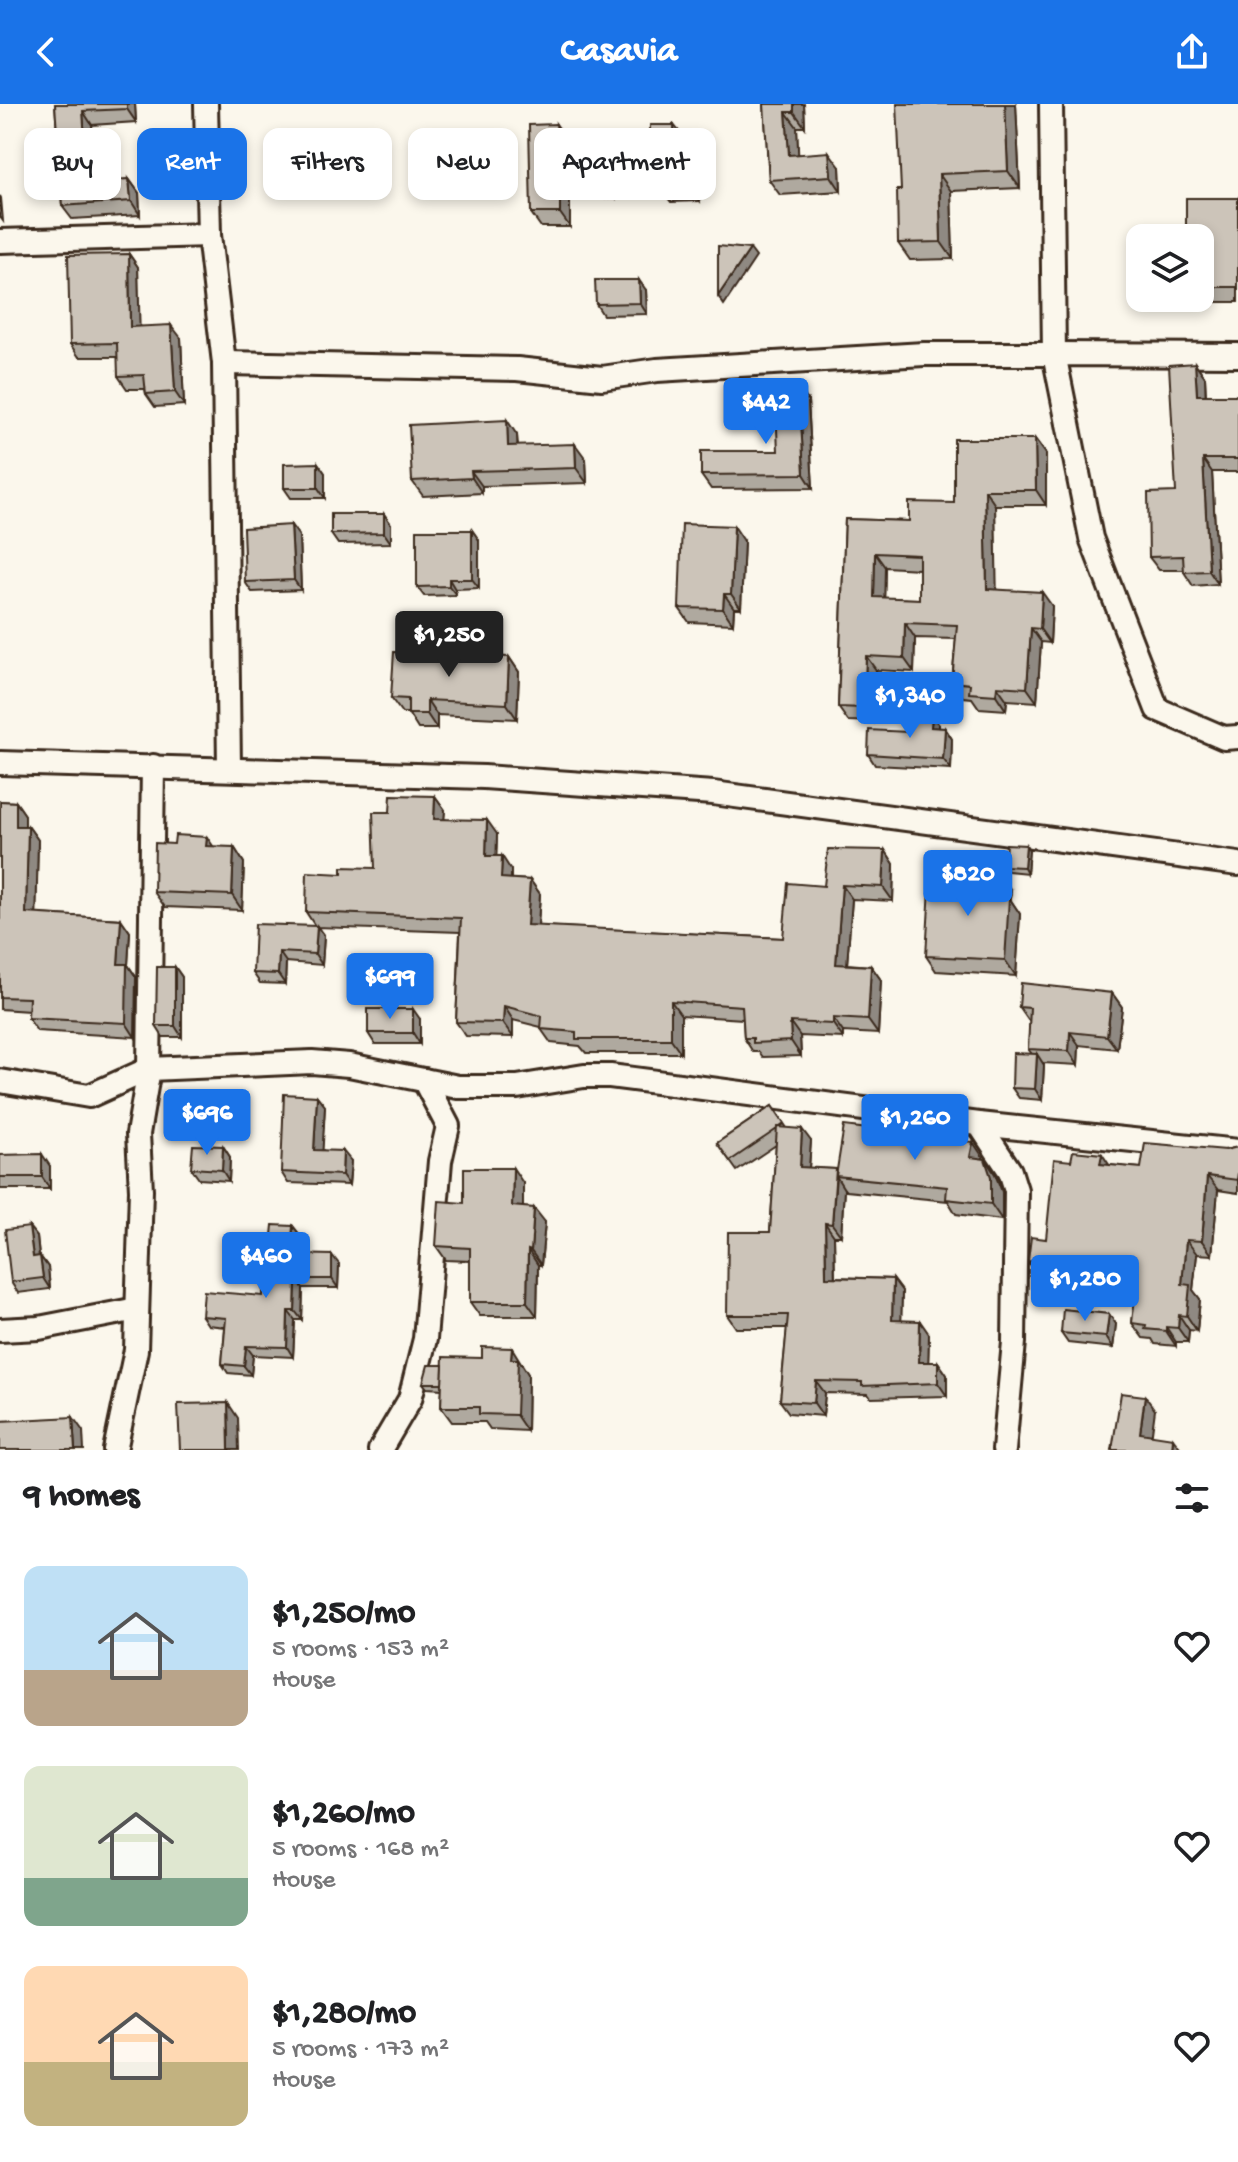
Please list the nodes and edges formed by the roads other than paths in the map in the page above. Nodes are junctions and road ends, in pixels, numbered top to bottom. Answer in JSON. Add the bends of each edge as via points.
{"nodes":[{"id":1,"x":206,"y":104,"type":"edge"},
{"id":2,"x":1051,"y":104,"type":"edge"},
{"id":3,"x":209,"y":235,"type":"junction"},
{"id":4,"x":0,"y":241,"type":"edge"},
{"id":5,"x":1054,"y":354,"type":"junction"},
{"id":6,"x":1238,"y":355,"type":"edge"},
{"id":7,"x":224,"y":363,"type":"junction"},
{"id":8,"x":1238,"y":737,"type":"edge"},
{"id":9,"x":0,"y":763,"type":"edge"},
{"id":10,"x":153,"y":766,"type":"junction"},
{"id":11,"x":229,"y":767,"type":"junction"},
{"id":12,"x":1238,"y":864,"type":"edge"},
{"id":13,"x":149,"y":1069,"type":"junction"},
{"id":14,"x":424,"y":1080,"type":"junction"},
{"id":15,"x":0,"y":1081,"type":"edge"},
{"id":16,"x":979,"y":1124,"type":"junction"},
{"id":17,"x":1238,"y":1151,"type":"edge"},
{"id":18,"x":137,"y":1309,"type":"junction"},
{"id":19,"x":0,"y":1330,"type":"edge"},
{"id":20,"x":115,"y":1450,"type":"edge"},
{"id":21,"x":380,"y":1450,"type":"edge"},
{"id":22,"x":1004,"y":1450,"type":"edge"}],
"edges":[{"from":1,"to":3,"type":"street"},
{"from":2,"to":5,"type":"street"},
{"from":3,"to":4,"type":"street"},
{"from":3,"to":7,"type":"street"},
{"from":5,"to":6,"type":"street"},
{"from":5,"to":7,"type":"street","via":[[924,354],[602,378],[517,369]]},
{"from":5,"to":8,"type":"street","via":[[1091,538],[1157,709],[1224,738]]},
{"from":7,"to":11,"type":"street"},
{"from":9,"to":10,"type":"street"},
{"from":10,"to":11,"type":"street"},
{"from":10,"to":13,"type":"street"},
{"from":11,"to":12,"type":"street","via":[[713,793]]},
{"from":13,"to":14,"type":"street","via":[[312,1062]]},
{"from":13,"to":15,"type":"street","via":[[89,1096]]},
{"from":13,"to":18,"type":"street","via":[[138,1119]]},
{"from":14,"to":16,"type":"street","via":[[493,1088],[610,1076]]},
{"from":14,"to":21,"type":"street","via":[[448,1126],[440,1161],[429,1318],[410,1399]]},
{"from":16,"to":17,"type":"street"},
{"from":16,"to":22,"type":"street","via":[[1010,1171],[1016,1190],[1014,1342]]},
{"from":18,"to":19,"type":"street"},
{"from":18,"to":20,"type":"street","via":[[134,1372]]}]}
